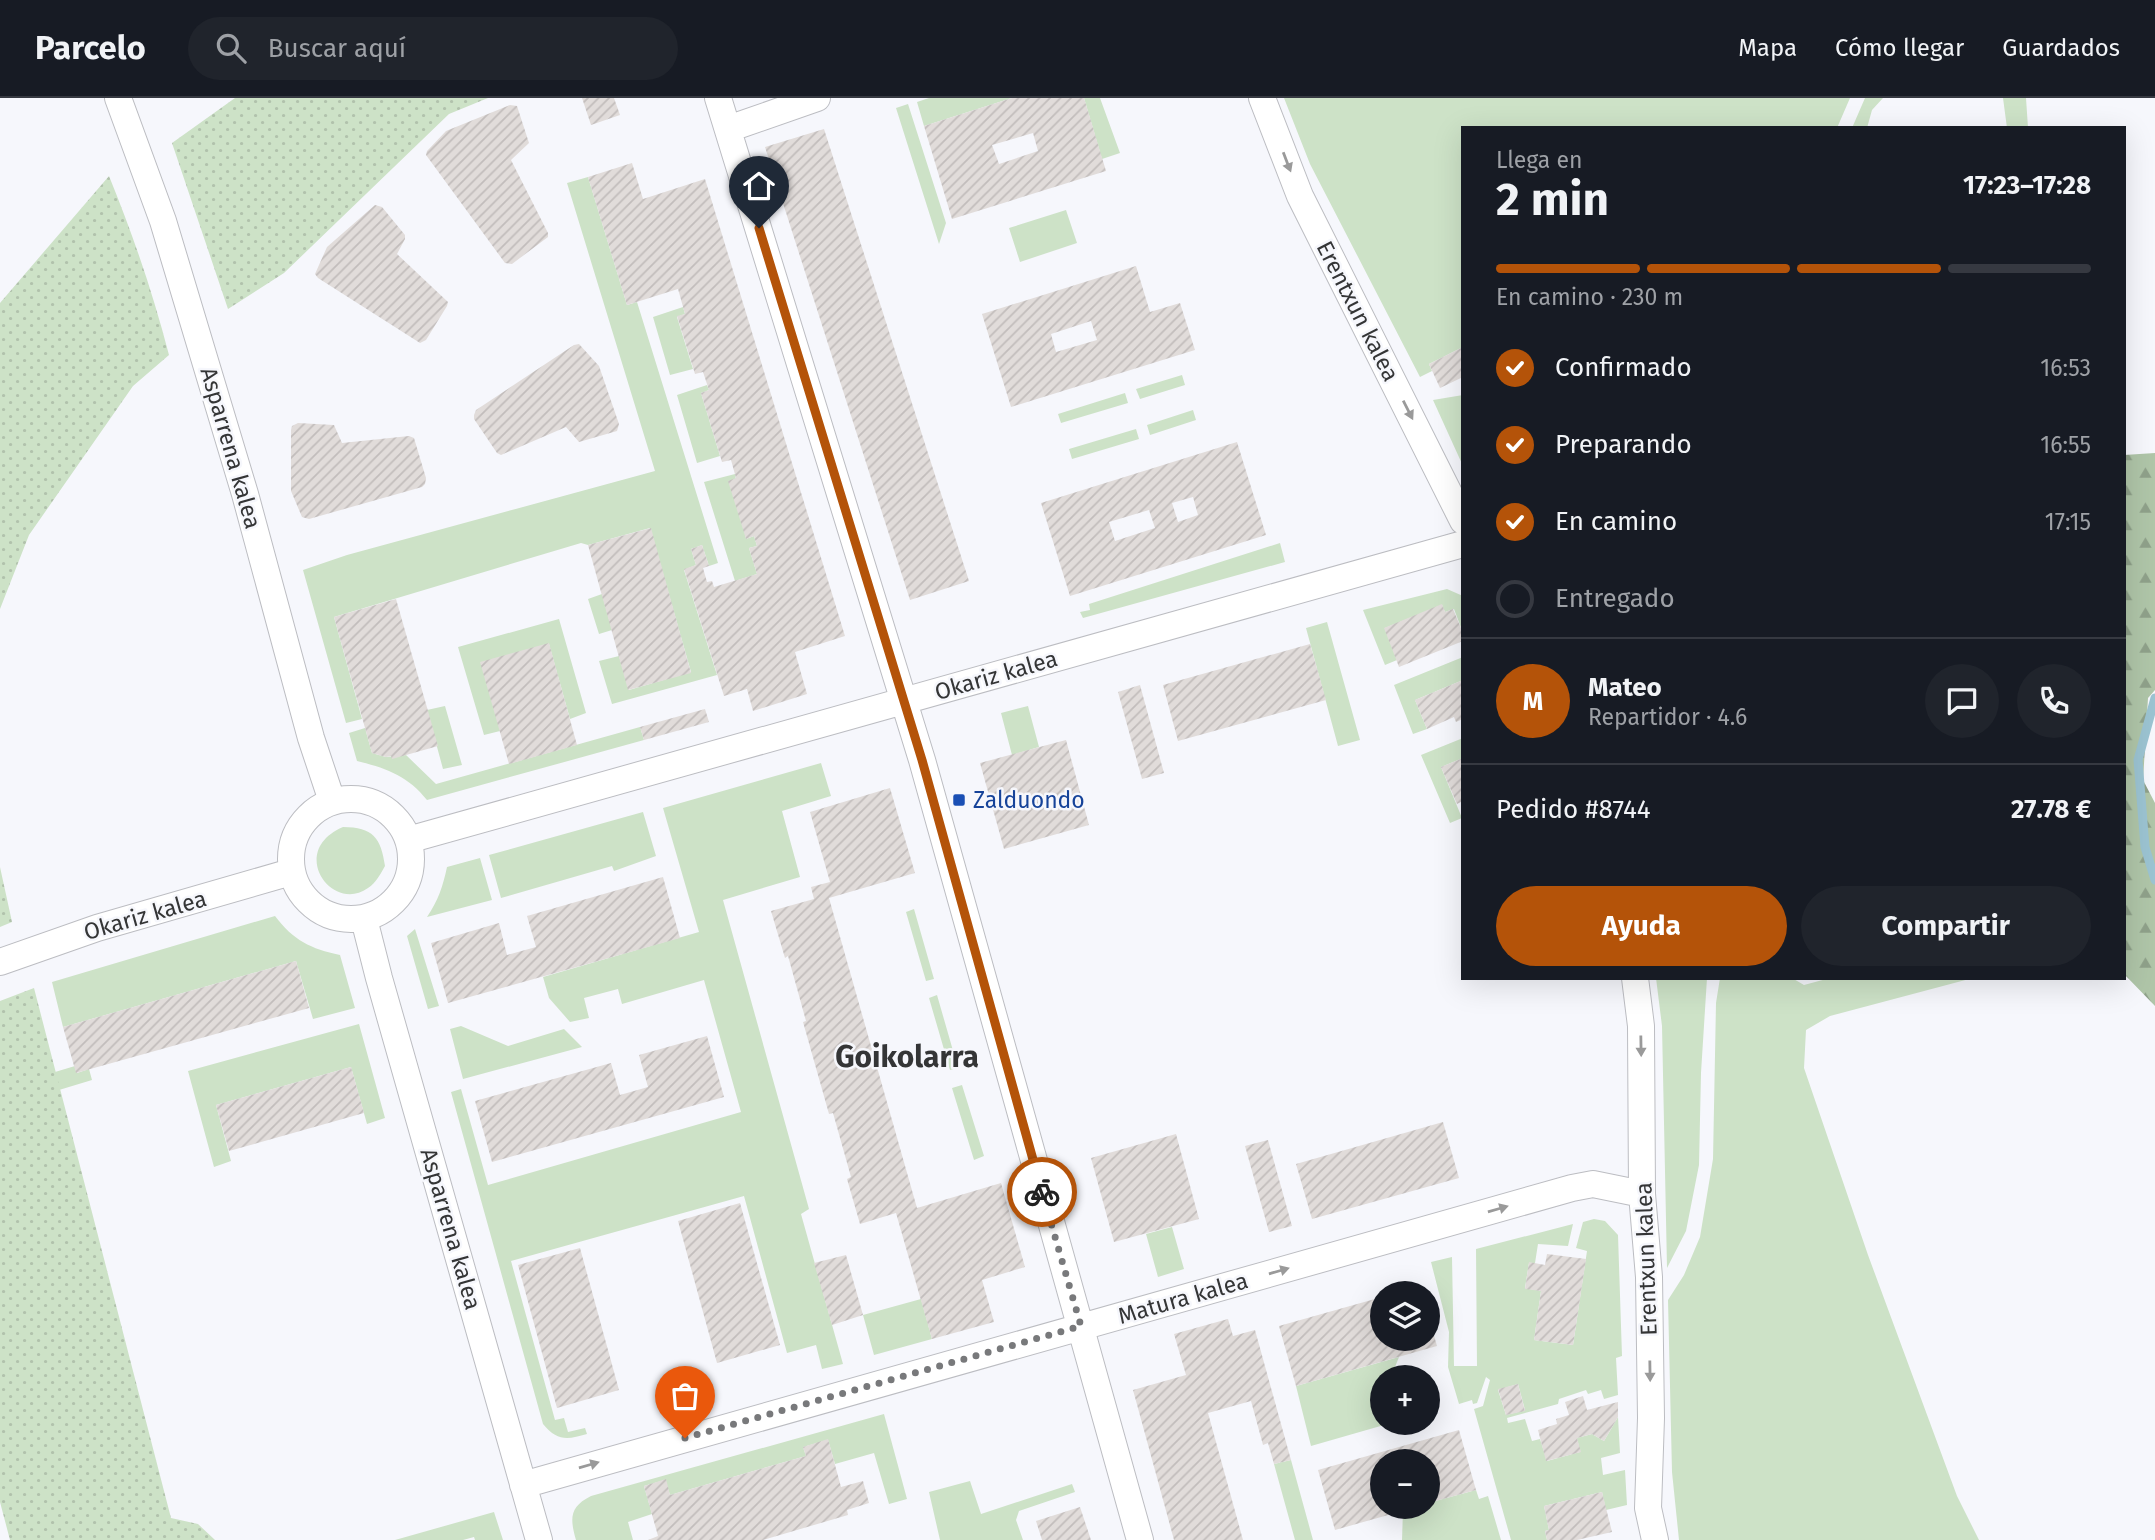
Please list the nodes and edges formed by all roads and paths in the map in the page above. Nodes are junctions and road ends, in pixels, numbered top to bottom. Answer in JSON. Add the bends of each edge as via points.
{"nodes":[{"id":1,"x":118,"y":98,"type":"edge"},
{"id":2,"x":718,"y":98,"type":"edge"},
{"id":3,"x":817,"y":98,"type":"edge"},
{"id":4,"x":1262,"y":98,"type":"edge"},
{"id":5,"x":728,"y":129,"type":"junction"},
{"id":6,"x":1461,"y":517,"type":"edge"},
{"id":7,"x":1461,"y":545,"type":"edge"},
{"id":8,"x":904,"y":702,"type":"junction"},
{"id":9,"x":332,"y":802,"type":"junction"},
{"id":10,"x":408,"y":841,"type":"junction"},
{"id":11,"x":291,"y":872,"type":"junction"},
{"id":12,"x":364,"y":919,"type":"junction"},
{"id":13,"x":0,"y":962,"type":"edge"},
{"id":14,"x":1635,"y":980,"type":"edge"},
{"id":15,"x":1642,"y":1194,"type":"junction"},
{"id":16,"x":1081,"y":1326,"type":"junction"},
{"id":17,"x":523,"y":1485,"type":"junction"},
{"id":18,"x":539,"y":1540,"type":"edge"},
{"id":19,"x":1140,"y":1540,"type":"edge"},
{"id":20,"x":1655,"y":1540,"type":"edge"}],
"edges":[{"from":1,"to":9,"type":"street","name":"Asparrena kalea","via":[[163,221]]},
{"from":2,"to":5,"type":"street"},
{"from":3,"to":5,"type":"street"},
{"from":4,"to":6,"type":"street","name":"Erentxun kalea","one_way":true,"via":[[1300,196]]},
{"from":5,"to":8,"type":"street"},
{"from":7,"to":8,"type":"street","name":"Okariz kalea"},
{"from":8,"to":10,"type":"street","name":"Okariz kalea"},
{"from":8,"to":16,"type":"street"},
{"from":9,"to":10,"type":"street","via":[[355,799],[378,805],[397,820]]},
{"from":9,"to":11,"type":"street","via":[[313,812],[298,829],[290,850]]},
{"from":10,"to":12,"type":"street","via":[[408,878],[399,895],[386,909]]},
{"from":11,"to":12,"type":"street","via":[[301,895],[320,912],[344,920]]},
{"from":11,"to":13,"type":"street","name":"Okariz kalea","via":[[97,928]]},
{"from":12,"to":17,"type":"street","name":"Asparrena kalea"},
{"from":14,"to":15,"type":"street","name":"Erentxun kalea","one_way":true,"via":[[1641,1026]]},
{"from":16,"to":15,"type":"street","name":"Matura kalea","one_way":true,"via":[[1572,1188],[1593,1184]]},
{"from":15,"to":20,"type":"street","name":"Erentxun kalea","one_way":true,"via":[[1649,1277],[1648,1508]]},
{"from":17,"to":16,"type":"street","name":"Matura kalea","one_way":true},
{"from":16,"to":19,"type":"street"},
{"from":17,"to":18,"type":"street","name":"Asparrena kalea"}]}
